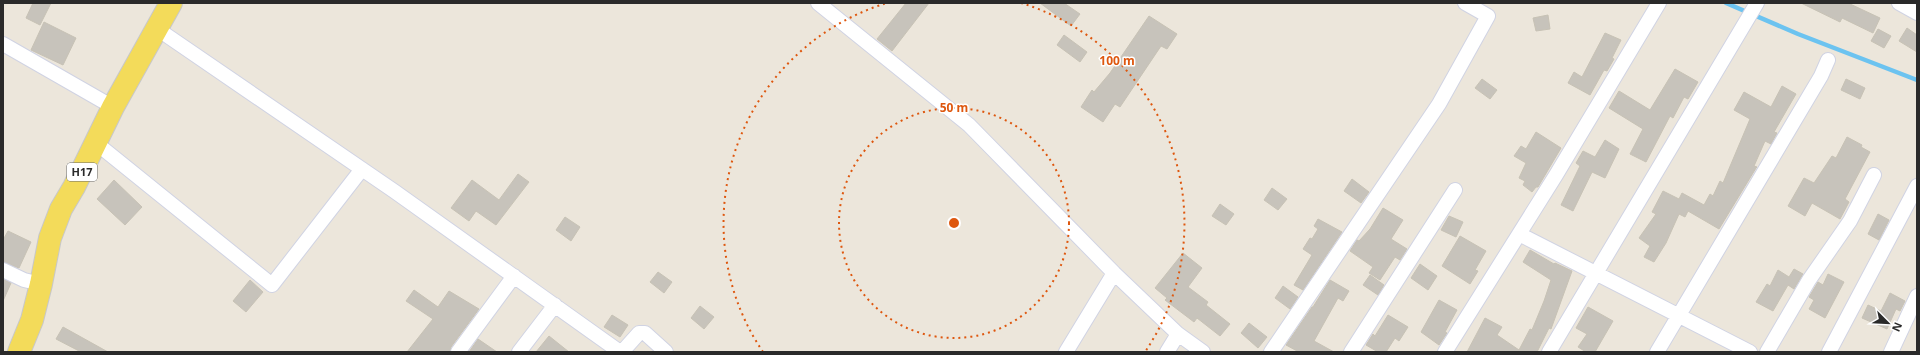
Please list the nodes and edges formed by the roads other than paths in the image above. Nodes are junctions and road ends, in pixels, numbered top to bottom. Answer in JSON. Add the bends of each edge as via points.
{"nodes":[{"id":1,"x":171,"y":3,"type":"edge"},
{"id":2,"x":818,"y":3,"type":"edge"},
{"id":3,"x":1465,"y":3,"type":"edge"},
{"id":4,"x":1659,"y":3,"type":"edge"},
{"id":5,"x":1757,"y":3,"type":"edge"},
{"id":6,"x":1899,"y":3,"type":"edge"},
{"id":7,"x":1917,"y":13,"type":"edge"},
{"id":8,"x":156,"y":28,"type":"junction"},
{"id":9,"x":3,"y":44,"type":"edge"},
{"id":10,"x":1828,"y":60,"type":"dead end"},
{"id":11,"x":113,"y":107,"type":"junction"},
{"id":12,"x":96,"y":143,"type":"junction"},
{"id":13,"x":362,"y":169,"type":"junction"},
{"id":14,"x":1874,"y":175,"type":"dead end"},
{"id":15,"x":1917,"y":186,"type":"edge"},
{"id":16,"x":1455,"y":190,"type":"dead end"},
{"id":17,"x":1519,"y":234,"type":"junction"},
{"id":18,"x":3,"y":270,"type":"edge"},
{"id":19,"x":1114,"y":273,"type":"junction"},
{"id":20,"x":1596,"y":273,"type":"junction"},
{"id":21,"x":514,"y":276,"type":"junction"},
{"id":22,"x":41,"y":284,"type":"junction"},
{"id":23,"x":1917,"y":296,"type":"edge"},
{"id":24,"x":555,"y":305,"type":"junction"},
{"id":25,"x":1679,"y":315,"type":"junction"},
{"id":26,"x":1178,"y":334,"type":"junction"},
{"id":27,"x":19,"y":352,"type":"edge"},
{"id":28,"x":458,"y":352,"type":"edge"},
{"id":29,"x":519,"y":352,"type":"edge"},
{"id":30,"x":621,"y":352,"type":"edge"},
{"id":31,"x":666,"y":352,"type":"edge"},
{"id":32,"x":1066,"y":352,"type":"edge"},
{"id":33,"x":1167,"y":352,"type":"edge"},
{"id":34,"x":1203,"y":352,"type":"edge"},
{"id":35,"x":1271,"y":352,"type":"edge"},
{"id":36,"x":1351,"y":352,"type":"edge"},
{"id":37,"x":1445,"y":352,"type":"edge"},
{"id":38,"x":1549,"y":352,"type":"edge"},
{"id":39,"x":1657,"y":352,"type":"edge"},
{"id":40,"x":1750,"y":352,"type":"edge"},
{"id":41,"x":1767,"y":352,"type":"edge"},
{"id":42,"x":1829,"y":352,"type":"edge"},
{"id":43,"x":1891,"y":352,"type":"edge"}],
"edges":[{"from":1,"to":8,"type":"main road","number":"H17"},
{"from":2,"to":19,"type":"street","via":[[969,125]]},
{"from":3,"to":35,"type":"street","via":[[1488,16],[1438,104]]},
{"from":4,"to":17,"type":"street"},
{"from":5,"to":20,"type":"street"},
{"from":6,"to":7,"type":"street"},
{"from":8,"to":11,"type":"main road","number":"H17"},
{"from":8,"to":13,"type":"street"},
{"from":9,"to":11,"type":"street"},
{"from":10,"to":25,"type":"street","via":[[1822,76]]},
{"from":11,"to":12,"type":"main road","number":"H17"},
{"from":12,"to":13,"type":"street","via":[[272,285]]},
{"from":12,"to":22,"type":"main road","number":"H17","via":[[52,231]]},
{"from":13,"to":21,"type":"street"},
{"from":14,"to":41,"type":"street","via":[[1850,221],[1809,280]]},
{"from":15,"to":42,"type":"street"},
{"from":16,"to":36,"type":"street"},
{"from":17,"to":20,"type":"street"},
{"from":17,"to":37,"type":"street"},
{"from":18,"to":22,"type":"street","via":[[24,280]]},
{"from":19,"to":26,"type":"street"},
{"from":19,"to":32,"type":"street"},
{"from":20,"to":25,"type":"street"},
{"from":20,"to":38,"type":"street"},
{"from":21,"to":24,"type":"street"},
{"from":21,"to":28,"type":"street"},
{"from":22,"to":27,"type":"main road","number":"H17","via":[[32,320]]},
{"from":23,"to":43,"type":"street"},
{"from":24,"to":29,"type":"street"},
{"from":24,"to":30,"type":"street"},
{"from":25,"to":39,"type":"street"},
{"from":25,"to":40,"type":"street"},
{"from":26,"to":33,"type":"street"},
{"from":26,"to":34,"type":"street"},
{"from":30,"to":31,"type":"street","via":[[639,333],[645,333]]}]}
